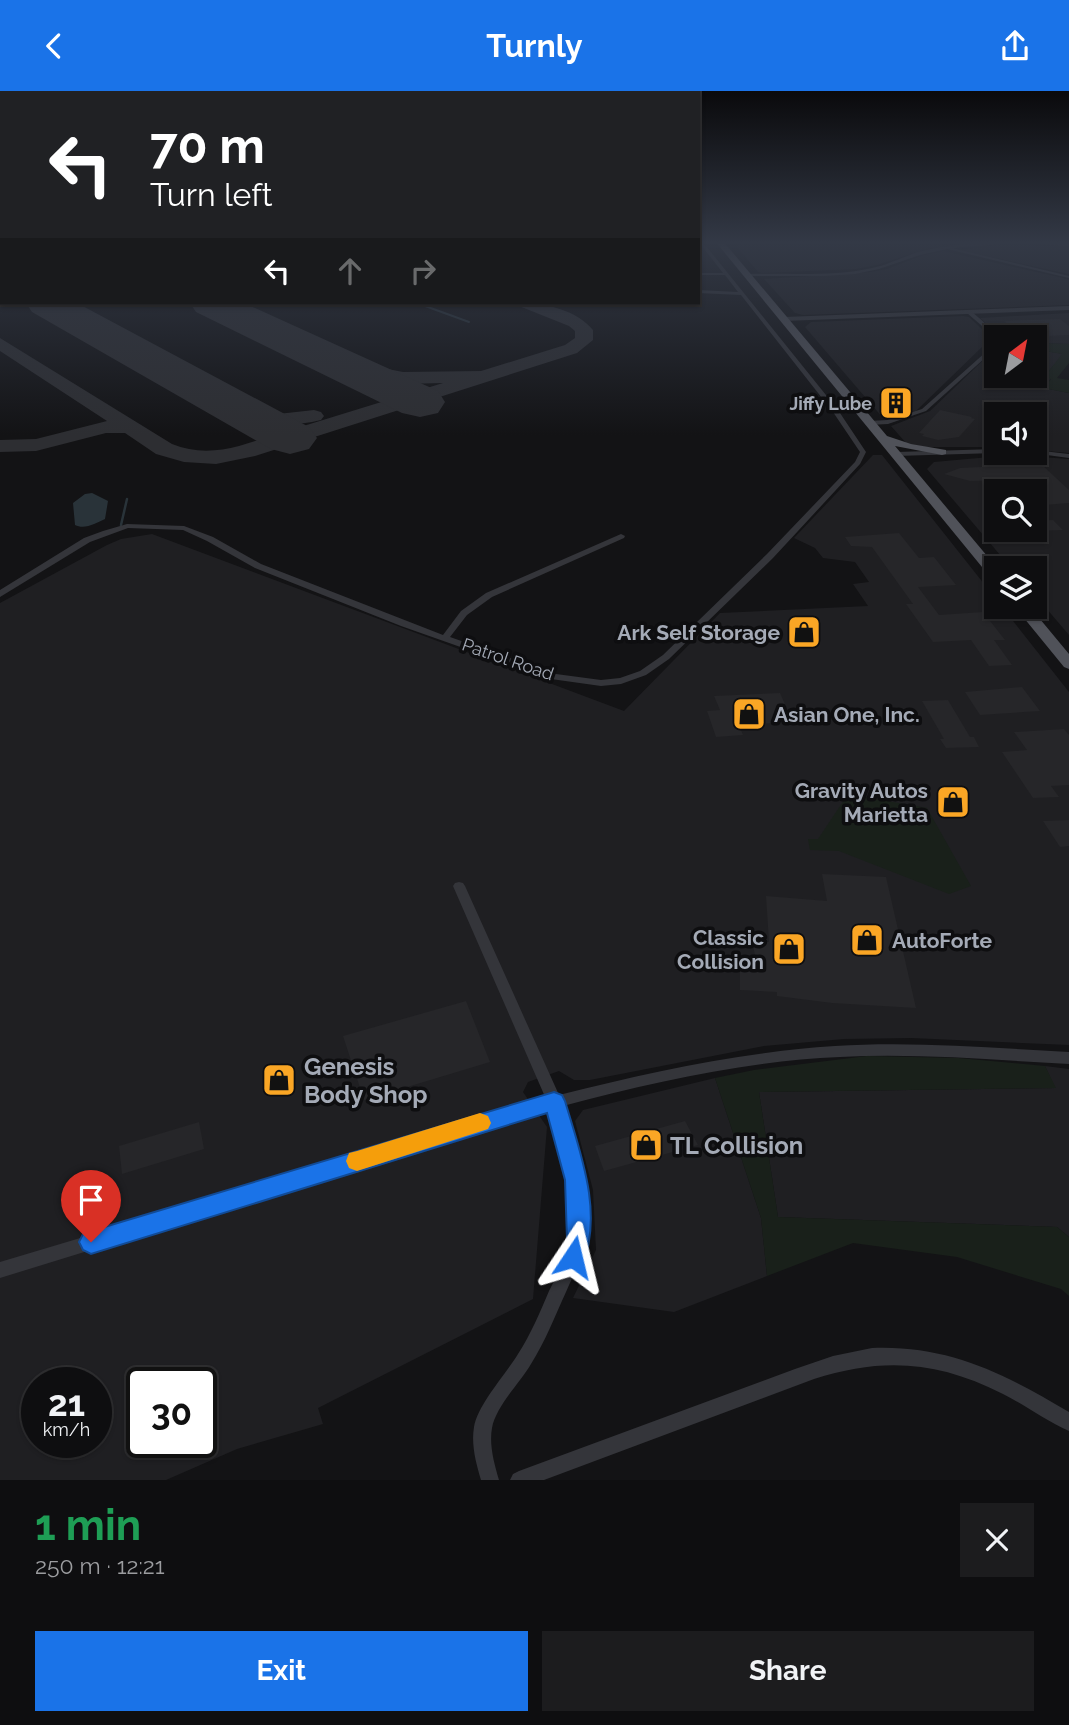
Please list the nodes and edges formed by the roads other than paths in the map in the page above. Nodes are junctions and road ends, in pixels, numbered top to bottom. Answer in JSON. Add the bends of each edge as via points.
{"nodes":[{"id":1,"x":752,"y":306,"type":"edge"},
{"id":2,"x":773,"y":306,"type":"edge"},
{"id":3,"x":1069,"y":308,"type":"edge"},
{"id":4,"x":969,"y":313,"type":"junction"},
{"id":5,"x":784,"y":319,"type":"junction"},
{"id":6,"x":984,"y":326,"type":"edge"},
{"id":7,"x":984,"y":356,"type":"edge"},
{"id":8,"x":869,"y":423,"type":"junction"},
{"id":9,"x":884,"y":439,"type":"junction"},
{"id":10,"x":984,"y":452,"type":"edge"},
{"id":11,"x":1047,"y":453,"type":"edge"},
{"id":12,"x":943,"y":454,"type":"junction"},
{"id":13,"x":897,"y":455,"type":"junction"},
{"id":14,"x":1069,"y":456,"type":"edge"},
{"id":15,"x":912,"y":474,"type":"junction"},
{"id":16,"x":621,"y":536,"type":"dead end"},
{"id":17,"x":984,"y":561,"type":"edge"},
{"id":18,"x":0,"y":594,"type":"edge"},
{"id":19,"x":1033,"y":619,"type":"edge"},
{"id":20,"x":446,"y":638,"type":"junction"},
{"id":21,"x":1069,"y":664,"type":"edge"},
{"id":22,"x":459,"y":886,"type":"dead end"},
{"id":23,"x":1069,"y":1058,"type":"edge"},
{"id":24,"x":554,"y":1101,"type":"junction"},
{"id":25,"x":0,"y":1270,"type":"edge"},
{"id":26,"x":1069,"y":1422,"type":"edge"},
{"id":27,"x":490,"y":1480,"type":"edge"},
{"id":28,"x":519,"y":1480,"type":"edge"}],
"edges":[{"from":1,"to":20,"type":"street","name":"Patrol Road","via":[[858,442],[863,452],[858,463],[666,657],[633,677],[601,683],[554,677]]},
{"from":2,"to":5,"type":"main road"},
{"from":3,"to":4,"type":"street"},
{"from":4,"to":5,"type":"street"},
{"from":4,"to":6,"type":"street"},
{"from":5,"to":8,"type":"main road"},
{"from":7,"to":8,"type":"street","via":[[924,410],[894,421]]},
{"from":8,"to":9,"type":"main road"},
{"from":9,"to":12,"type":"main road"},
{"from":9,"to":13,"type":"main road"},
{"from":10,"to":12,"type":"street"},
{"from":11,"to":14,"type":"street"},
{"from":12,"to":13,"type":"street"},
{"from":12,"to":15,"type":"main road","via":[[923,462]]},
{"from":13,"to":15,"type":"main road"},
{"from":15,"to":17,"type":"main road"},
{"from":16,"to":20,"type":"street","via":[[489,595],[464,613]]},
{"from":18,"to":20,"type":"street","name":"Patrol Road","via":[[87,541],[127,526],[158,525],[195,532],[258,566]]},
{"from":19,"to":21,"type":"main road"},
{"from":22,"to":24,"type":"street"},
{"from":23,"to":24,"type":"street","via":[[890,1049],[805,1054],[702,1068]]},
{"from":24,"to":25,"type":"street"},
{"from":24,"to":27,"type":"street","via":[[576,1180],[578,1239],[532,1348],[483,1426],[482,1448]]},
{"from":26,"to":28,"type":"street","via":[[969,1369],[915,1357],[866,1357],[802,1375]]}]}
